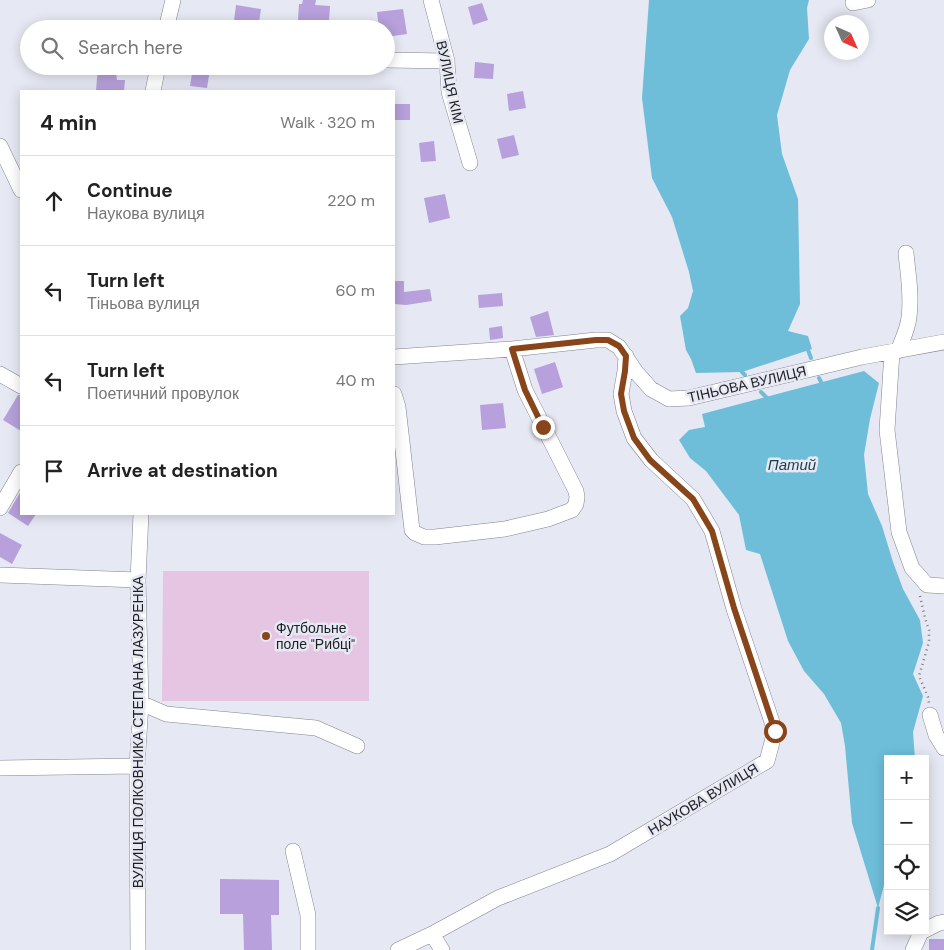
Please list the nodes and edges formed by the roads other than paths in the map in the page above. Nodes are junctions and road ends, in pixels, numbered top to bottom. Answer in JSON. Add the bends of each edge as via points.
{"nodes":[{"id":1,"x":173,"y":0,"type":"edge"},
{"id":2,"x":431,"y":0,"type":"edge"},
{"id":3,"x":168,"y":20,"type":"edge"},
{"id":4,"x":395,"y":60,"type":"edge"},
{"id":5,"x":447,"y":61,"type":"junction"},
{"id":6,"x":156,"y":75,"type":"edge"},
{"id":7,"x":153,"y":90,"type":"edge"},
{"id":8,"x":0,"y":146,"type":"edge"},
{"id":9,"x":470,"y":163,"type":"dead end"},
{"id":10,"x":20,"y":188,"type":"edge"},
{"id":11,"x":906,"y":253,"type":"dead end"},
{"id":12,"x":944,"y":342,"type":"edge"},
{"id":13,"x":512,"y":349,"type":"junction"},
{"id":14,"x":895,"y":351,"type":"junction"},
{"id":15,"x":626,"y":356,"type":"junction"},
{"id":16,"x":395,"y":357,"type":"edge"},
{"id":17,"x":0,"y":374,"type":"edge"},
{"id":18,"x":20,"y":385,"type":"edge"},
{"id":19,"x":395,"y":397,"type":"edge"},
{"id":20,"x":20,"y":474,"type":"edge"},
{"id":21,"x":0,"y":508,"type":"edge"},
{"id":22,"x":141,"y":515,"type":"edge"},
{"id":23,"x":0,"y":576,"type":"edge"},
{"id":24,"x":138,"y":580,"type":"junction"},
{"id":25,"x":944,"y":586,"type":"edge"},
{"id":26,"x":141,"y":703,"type":"junction"},
{"id":27,"x":930,"y":715,"type":"road end"},
{"id":28,"x":357,"y":746,"type":"dead end"},
{"id":29,"x":944,"y":748,"type":"edge"},
{"id":30,"x":137,"y":766,"type":"junction"},
{"id":31,"x":0,"y":768,"type":"edge"},
{"id":32,"x":294,"y":851,"type":"dead end"},
{"id":33,"x":944,"y":922,"type":"edge"},
{"id":34,"x":929,"y":928,"type":"edge"},
{"id":35,"x":432,"y":934,"type":"junction"},
{"id":36,"x":920,"y":935,"type":"edge"},
{"id":37,"x":138,"y":950,"type":"edge"},
{"id":38,"x":308,"y":950,"type":"edge"},
{"id":39,"x":398,"y":950,"type":"edge"},
{"id":40,"x":442,"y":950,"type":"edge"},
{"id":41,"x":913,"y":950,"type":"edge"}],
"edges":[{"from":1,"to":3,"type":"street"},
{"from":2,"to":5,"type":"street","name":"ВУЛИЦЯ КІМ"},
{"from":4,"to":5,"type":"street"},
{"from":5,"to":9,"type":"street","name":"ВУЛИЦЯ КІМ","via":[[449,92]]},
{"from":6,"to":7,"type":"street"},
{"from":8,"to":10,"type":"street"},
{"from":11,"to":14,"type":"street","via":[[910,317]]},
{"from":12,"to":14,"type":"street","name":"ТІНЬОВА ВУЛИЦЯ"},
{"from":13,"to":15,"type":"street","name":"ТІНЬОВА ВУЛИЦЯ","via":[[608,340],[619,346]]},
{"from":13,"to":16,"type":"street","name":"ТІНЬОВА ВУЛИЦЯ"},
{"from":13,"to":19,"type":"street","via":[[525,390],[576,491],[576,504],[572,510],[505,529],[435,537],[415,534]]},
{"from":14,"to":15,"type":"street","name":"ТІНЬОВА ВУЛИЦЯ","via":[[688,398],[669,399],[651,389]]},
{"from":14,"to":25,"type":"street","via":[[887,430],[899,532],[912,568],[927,585]]},
{"from":15,"to":35,"type":"street","name":"НАУКОВА ВУЛИЦЯ","via":[[621,394],[634,438],[650,460],[693,499],[712,531],[775,731],[767,761],[610,854],[498,898]]},
{"from":17,"to":18,"type":"street"},
{"from":20,"to":21,"type":"street"},
{"from":22,"to":24,"type":"street","name":"ВУЛИЦЯ ПОЛКОВНИКА СТЕПАНА ЛАЗУРЕНКА"},
{"from":23,"to":24,"type":"street"},
{"from":24,"to":26,"type":"street","name":"ВУЛИЦЯ ПОЛКОВНИКА СТЕПАНА ЛАЗУРЕНКА"},
{"from":26,"to":28,"type":"street","via":[[166,714],[316,728]]},
{"from":26,"to":30,"type":"street","name":"ВУЛИЦЯ ПОЛКОВНИКА СТЕПАНА ЛАЗУРЕНКА"},
{"from":27,"to":29,"type":"street"},
{"from":30,"to":31,"type":"street"},
{"from":30,"to":37,"type":"street","name":"ВУЛИЦЯ ПОЛКОВНИКА СТЕПАНА ЛАЗУРЕНКА"},
{"from":32,"to":38,"type":"street","via":[[308,915]]},
{"from":33,"to":34,"type":"street"},
{"from":35,"to":39,"type":"street","name":"НАУКОВА ВУЛИЦЯ"},
{"from":35,"to":40,"type":"street"},
{"from":36,"to":41,"type":"street"}]}
